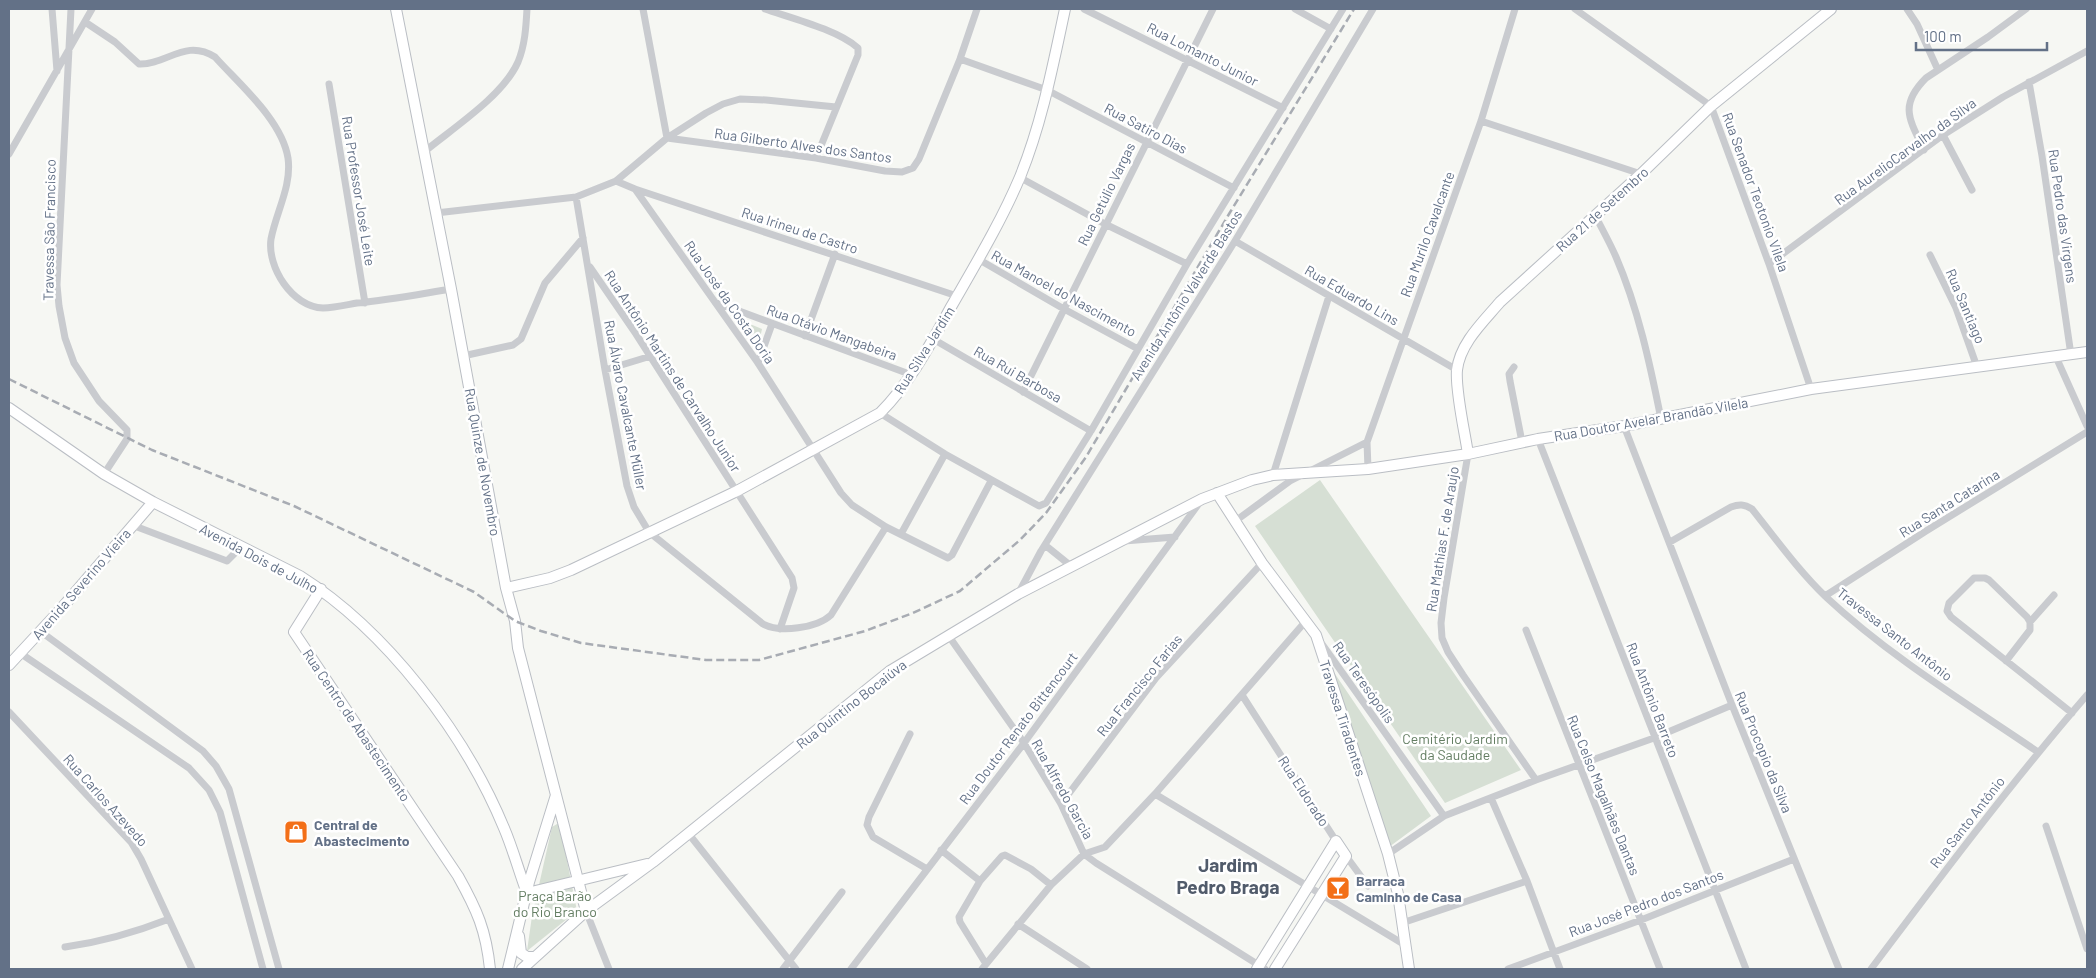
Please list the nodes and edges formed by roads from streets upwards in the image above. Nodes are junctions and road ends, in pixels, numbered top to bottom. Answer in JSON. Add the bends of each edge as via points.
{"nodes":[{"id":1,"x":52,"y":9,"type":"edge"},
{"id":2,"x":71,"y":9,"type":"edge"},
{"id":3,"x":92,"y":9,"type":"edge"},
{"id":4,"x":396,"y":9,"type":"edge"},
{"id":5,"x":527,"y":9,"type":"edge"},
{"id":6,"x":643,"y":9,"type":"edge"},
{"id":7,"x":765,"y":9,"type":"edge"},
{"id":8,"x":978,"y":9,"type":"edge"},
{"id":9,"x":1065,"y":9,"type":"edge"},
{"id":10,"x":1084,"y":9,"type":"edge"},
{"id":11,"x":1213,"y":9,"type":"edge"},
{"id":12,"x":1295,"y":9,"type":"edge"},
{"id":13,"x":1343,"y":9,"type":"edge"},
{"id":14,"x":1373,"y":9,"type":"edge"},
{"id":15,"x":1515,"y":9,"type":"edge"},
{"id":16,"x":1575,"y":9,"type":"edge"},
{"id":17,"x":1831,"y":9,"type":"edge"},
{"id":18,"x":1906,"y":9,"type":"edge"},
{"id":19,"x":2026,"y":9,"type":"edge"},
{"id":20,"x":85,"y":22,"type":"junction"},
{"id":21,"x":1331,"y":29,"type":"junction"},
{"id":22,"x":68,"y":51,"type":"junction"},
{"id":23,"x":2087,"y":51,"type":"edge"},
{"id":24,"x":960,"y":59,"type":"junction"},
{"id":25,"x":1187,"y":60,"type":"junction"},
{"id":26,"x":1938,"y":70,"type":"junction"},
{"id":27,"x":57,"y":71,"type":"junction"},
{"id":28,"x":2029,"y":82,"type":"junction"},
{"id":29,"x":329,"y":84,"type":"dead end"},
{"id":30,"x":1047,"y":90,"type":"junction"},
{"id":31,"x":1711,"y":106,"type":"junction"},
{"id":32,"x":836,"y":107,"type":"junction"},
{"id":33,"x":1283,"y":108,"type":"junction"},
{"id":34,"x":1480,"y":121,"type":"junction"},
{"id":35,"x":1943,"y":135,"type":"junction"},
{"id":36,"x":667,"y":138,"type":"junction"},
{"id":37,"x":1146,"y":141,"type":"junction"},
{"id":38,"x":1924,"y":150,"type":"junction"},
{"id":39,"x":424,"y":152,"type":"junction"},
{"id":40,"x":9,"y":154,"type":"edge"},
{"id":41,"x":816,"y":158,"type":"junction"},
{"id":42,"x":1641,"y":174,"type":"junction"},
{"id":43,"x":1020,"y":177,"type":"junction"},
{"id":44,"x":616,"y":181,"type":"junction"},
{"id":45,"x":1234,"y":188,"type":"junction"},
{"id":46,"x":635,"y":189,"type":"junction"},
{"id":47,"x":1972,"y":190,"type":"dead end"},
{"id":48,"x":576,"y":197,"type":"junction"},
{"id":49,"x":436,"y":213,"type":"junction"},
{"id":50,"x":1595,"y":216,"type":"junction"},
{"id":51,"x":1105,"y":224,"type":"junction"},
{"id":52,"x":583,"y":238,"type":"junction"},
{"id":53,"x":1235,"y":241,"type":"junction"},
{"id":54,"x":835,"y":254,"type":"junction"},
{"id":55,"x":1930,"y":255,"type":"dead end"},
{"id":56,"x":978,"y":259,"type":"junction"},
{"id":57,"x":1187,"y":264,"type":"junction"},
{"id":58,"x":1769,"y":264,"type":"junction"},
{"id":59,"x":588,"y":265,"type":"junction"},
{"id":60,"x":451,"y":289,"type":"junction"},
{"id":61,"x":957,"y":296,"type":"junction"},
{"id":62,"x":1329,"y":296,"type":"junction"},
{"id":63,"x":365,"y":302,"type":"junction"},
{"id":64,"x":715,"y":302,"type":"junction"},
{"id":65,"x":1064,"y":309,"type":"junction"},
{"id":66,"x":772,"y":324,"type":"junction"},
{"id":67,"x":805,"y":336,"type":"junction"},
{"id":68,"x":933,"y":339,"type":"junction"},
{"id":69,"x":1403,"y":339,"type":"junction"},
{"id":70,"x":1138,"y":349,"type":"junction"},
{"id":71,"x":2087,"y":352,"type":"edge"},
{"id":72,"x":2071,"y":354,"type":"junction"},
{"id":73,"x":463,"y":356,"type":"junction"},
{"id":74,"x":650,"y":356,"type":"junction"},
{"id":75,"x":2056,"y":356,"type":"junction"},
{"id":76,"x":758,"y":363,"type":"junction"},
{"id":77,"x":1514,"y":367,"type":"dead end"},
{"id":78,"x":1977,"y":367,"type":"junction"},
{"id":79,"x":605,"y":370,"type":"junction"},
{"id":80,"x":1457,"y":370,"type":"junction"},
{"id":81,"x":912,"y":375,"type":"junction"},
{"id":82,"x":1811,"y":389,"type":"junction"},
{"id":83,"x":1023,"y":392,"type":"junction"},
{"id":84,"x":9,"y":408,"type":"edge"},
{"id":85,"x":880,"y":413,"type":"junction"},
{"id":86,"x":1661,"y":419,"type":"junction"},
{"id":87,"x":1624,"y":426,"type":"junction"},
{"id":88,"x":2087,"y":426,"type":"edge"},
{"id":89,"x":1091,"y":431,"type":"junction"},
{"id":90,"x":2087,"y":432,"type":"edge"},
{"id":91,"x":1538,"y":439,"type":"junction"},
{"id":92,"x":1367,"y":442,"type":"junction"},
{"id":93,"x":1522,"y":442,"type":"junction"},
{"id":94,"x":813,"y":449,"type":"junction"},
{"id":95,"x":945,"y":454,"type":"junction"},
{"id":96,"x":1468,"y":454,"type":"junction"},
{"id":97,"x":1368,"y":469,"type":"junction"},
{"id":98,"x":104,"y":474,"type":"junction"},
{"id":99,"x":1273,"y":474,"type":"junction"},
{"id":100,"x":1304,"y":474,"type":"junction"},
{"id":101,"x":991,"y":481,"type":"junction"},
{"id":102,"x":737,"y":491,"type":"junction"},
{"id":103,"x":1217,"y":493,"type":"junction"},
{"id":104,"x":1202,"y":499,"type":"junction"},
{"id":105,"x":152,"y":502,"type":"junction"},
{"id":106,"x":1234,"y":522,"type":"junction"},
{"id":107,"x":132,"y":525,"type":"junction"},
{"id":108,"x":886,"y":527,"type":"junction"},
{"id":109,"x":649,"y":532,"type":"junction"},
{"id":110,"x":901,"y":534,"type":"junction"},
{"id":111,"x":1175,"y":537,"type":"junction"},
{"id":112,"x":1124,"y":541,"type":"junction"},
{"id":113,"x":1670,"y":542,"type":"junction"},
{"id":114,"x":1045,"y":545,"type":"junction"},
{"id":115,"x":241,"y":547,"type":"junction"},
{"id":116,"x":1262,"y":563,"type":"junction"},
{"id":117,"x":1071,"y":566,"type":"junction"},
{"id":118,"x":506,"y":588,"type":"junction"},
{"id":119,"x":321,"y":590,"type":"junction"},
{"id":120,"x":1018,"y":594,"type":"junction"},
{"id":121,"x":2054,"y":595,"type":"dead end"},
{"id":122,"x":1825,"y":596,"type":"junction"},
{"id":123,"x":1305,"y":622,"type":"junction"},
{"id":124,"x":2030,"y":622,"type":"junction"},
{"id":125,"x":780,"y":629,"type":"junction"},
{"id":126,"x":1526,"y":630,"type":"dead end"},
{"id":127,"x":40,"y":631,"type":"junction"},
{"id":128,"x":948,"y":634,"type":"junction"},
{"id":129,"x":1316,"y":635,"type":"junction"},
{"id":130,"x":20,"y":653,"type":"junction"},
{"id":131,"x":2006,"y":661,"type":"junction"},
{"id":132,"x":9,"y":665,"type":"edge"},
{"id":133,"x":1242,"y":695,"type":"junction"},
{"id":134,"x":2087,"y":695,"type":"edge"},
{"id":135,"x":1732,"y":706,"type":"junction"},
{"id":136,"x":9,"y":712,"type":"edge"},
{"id":137,"x":2072,"y":713,"type":"junction"},
{"id":138,"x":910,"y":734,"type":"dead end"},
{"id":139,"x":1654,"y":738,"type":"junction"},
{"id":140,"x":1024,"y":743,"type":"junction"},
{"id":141,"x":2038,"y":752,"type":"junction"},
{"id":142,"x":1578,"y":765,"type":"junction"},
{"id":143,"x":1536,"y":780,"type":"junction"},
{"id":144,"x":557,"y":794,"type":"junction"},
{"id":145,"x":1155,"y":794,"type":"junction"},
{"id":146,"x":1491,"y":798,"type":"junction"},
{"id":147,"x":1060,"y":804,"type":"junction"},
{"id":148,"x":1444,"y":816,"type":"junction"},
{"id":149,"x":2046,"y":826,"type":"dead end"},
{"id":150,"x":688,"y":833,"type":"junction"},
{"id":151,"x":1336,"y":841,"type":"junction"},
{"id":152,"x":941,"y":850,"type":"junction"},
{"id":153,"x":1084,"y":854,"type":"junction"},
{"id":154,"x":1388,"y":854,"type":"junction"},
{"id":155,"x":1346,"y":856,"type":"junction"},
{"id":156,"x":1794,"y":859,"type":"junction"},
{"id":157,"x":653,"y":862,"type":"junction"},
{"id":158,"x":926,"y":869,"type":"junction"},
{"id":159,"x":980,"y":881,"type":"junction"},
{"id":160,"x":1527,"y":881,"type":"junction"},
{"id":161,"x":580,"y":882,"type":"junction"},
{"id":162,"x":1051,"y":885,"type":"junction"},
{"id":163,"x":1308,"y":886,"type":"junction"},
{"id":164,"x":1368,"y":886,"type":"dead end"},
{"id":165,"x":1716,"y":890,"type":"junction"},
{"id":166,"x":842,"y":892,"type":"dead end"},
{"id":167,"x":527,"y":893,"type":"junction"},
{"id":168,"x":1322,"y":894,"type":"junction"},
{"id":169,"x":586,"y":912,"type":"junction"},
{"id":170,"x":169,"y":919,"type":"junction"},
{"id":171,"x":1641,"y":920,"type":"junction"},
{"id":172,"x":1402,"y":923,"type":"junction"},
{"id":173,"x":1018,"y":924,"type":"junction"},
{"id":174,"x":518,"y":928,"type":"junction"},
{"id":175,"x":1405,"y":945,"type":"junction"},
{"id":176,"x":65,"y":947,"type":"dead end"},
{"id":177,"x":2087,"y":950,"type":"edge"},
{"id":178,"x":1554,"y":951,"type":"junction"},
{"id":179,"x":534,"y":957,"type":"junction"},
{"id":180,"x":789,"y":961,"type":"junction"},
{"id":181,"x":984,"y":967,"type":"edge"},
{"id":182,"x":607,"y":968,"type":"edge"},
{"id":183,"x":1261,"y":968,"type":"edge"},
{"id":184,"x":192,"y":969,"type":"edge"},
{"id":185,"x":263,"y":969,"type":"edge"},
{"id":186,"x":278,"y":969,"type":"edge"},
{"id":187,"x":490,"y":969,"type":"edge"},
{"id":188,"x":508,"y":969,"type":"edge"},
{"id":189,"x":522,"y":969,"type":"edge"},
{"id":190,"x":783,"y":969,"type":"edge"},
{"id":191,"x":796,"y":969,"type":"edge"},
{"id":192,"x":851,"y":969,"type":"edge"},
{"id":193,"x":1088,"y":969,"type":"edge"},
{"id":194,"x":1275,"y":969,"type":"edge"},
{"id":195,"x":1409,"y":969,"type":"edge"},
{"id":196,"x":1508,"y":969,"type":"edge"},
{"id":197,"x":1560,"y":969,"type":"edge"},
{"id":198,"x":1660,"y":969,"type":"edge"},
{"id":199,"x":1746,"y":969,"type":"edge"},
{"id":200,"x":1839,"y":969,"type":"edge"},
{"id":201,"x":1871,"y":969,"type":"edge"}],
"edges":[{"from":1,"to":27,"type":"street"},
{"from":2,"to":22,"type":"street","name":"Travessa São Francisco"},
{"from":3,"to":20,"type":"street"},
{"from":4,"to":39,"type":"street","name":"Rua Quinze de Novembro"},
{"from":5,"to":39,"type":"street","via":[[524,42],[511,75],[496,93]]},
{"from":6,"to":36,"type":"street"},
{"from":7,"to":32,"type":"street","via":[[834,34],[858,48]]},
{"from":8,"to":24,"type":"street","name":"Rua Gilberto Alves dos Santos"},
{"from":9,"to":30,"type":"street","name":"Rua Silva Jardim"},
{"from":10,"to":25,"type":"street","name":"Rua Lomanto Junior"},
{"from":11,"to":25,"type":"street","name":"Rua Getúlio Vargas"},
{"from":12,"to":21,"type":"street"},
{"from":13,"to":21,"type":"street","name":"Avenida Antônio Valverde Bastos"},
{"from":14,"to":53,"type":"street","name":"Avenida Antônio Valverde Bastos"},
{"from":15,"to":34,"type":"street","name":"Rua Murilo Cavalcante"},
{"from":16,"to":31,"type":"street","name":"Rua Senador Teotonio Vilela"},
{"from":17,"to":31,"type":"street","name":"Rua 21 de Setembro"},
{"from":18,"to":26,"type":"street","via":[[1917,24]]},
{"from":19,"to":26,"type":"street"},
{"from":20,"to":22,"type":"street"},
{"from":20,"to":63,"type":"street","via":[[115,42],[139,64],[188,50],[215,57],[268,117],[285,148],[287,181],[271,239],[278,274],[298,298],[316,306],[323,308]]},
{"from":21,"to":33,"type":"street","name":"Avenida Antônio Valverde Bastos"},
{"from":22,"to":27,"type":"street"},
{"from":22,"to":98,"type":"street","name":"Travessa São Francisco","via":[[58,306],[74,363],[100,401],[125,425],[128,434]]},
{"from":23,"to":28,"type":"street","name":"Rua AurelioCarvalho da Silva"},
{"from":24,"to":30,"type":"street","name":"Rua Satiro Dias"},
{"from":24,"to":41,"type":"street","name":"Rua Gilberto Alves dos Santos","via":[[913,168],[902,172],[884,171]]},
{"from":25,"to":33,"type":"street","name":"Rua Lomanto Junior"},
{"from":25,"to":37,"type":"street","name":"Rua Getúlio Vargas"},
{"from":26,"to":38,"type":"street","via":[[1918,86],[1908,103],[1909,117]]},
{"from":27,"to":40,"type":"street"},
{"from":28,"to":35,"type":"street","name":"Rua AurelioCarvalho da Silva"},
{"from":28,"to":72,"type":"street","name":"Rua Pedro das Virgens"},
{"from":29,"to":63,"type":"street","name":"Rua Professor José Leite"},
{"from":30,"to":37,"type":"street","name":"Rua Satiro Dias"},
{"from":30,"to":43,"type":"street","name":"Rua Silva Jardim"},
{"from":31,"to":42,"type":"street","name":"Rua 21 de Setembro"},
{"from":31,"to":58,"type":"street","name":"Rua Senador Teotonio Vilela"},
{"from":32,"to":36,"type":"street","via":[[740,99],[706,113]]},
{"from":32,"to":41,"type":"street"},
{"from":33,"to":45,"type":"street","name":"Avenida Antônio Valverde Bastos"},
{"from":34,"to":42,"type":"street"},
{"from":34,"to":69,"type":"street","name":"Rua Murilo Cavalcante"},
{"from":35,"to":38,"type":"street","name":"Rua AurelioCarvalho da Silva"},
{"from":35,"to":47,"type":"street"},
{"from":36,"to":41,"type":"street","name":"Rua Gilberto Alves dos Santos"},
{"from":36,"to":44,"type":"street"},
{"from":37,"to":45,"type":"street","name":"Rua Satiro Dias"},
{"from":37,"to":51,"type":"street","name":"Rua Getúlio Vargas"},
{"from":38,"to":58,"type":"street","name":"Rua AurelioCarvalho da Silva"},
{"from":39,"to":49,"type":"street","name":"Rua Quinze de Novembro"},
{"from":42,"to":50,"type":"street","name":"Rua 21 de Setembro"},
{"from":43,"to":51,"type":"street"},
{"from":43,"to":56,"type":"street","name":"Rua Silva Jardim"},
{"from":44,"to":46,"type":"street"},
{"from":44,"to":48,"type":"street"},
{"from":45,"to":57,"type":"street","name":"Avenida Antônio Valverde Bastos"},
{"from":46,"to":54,"type":"street","name":"Rua Irineu de Castro"},
{"from":46,"to":64,"type":"street","name":"Rua José da Costa Doria"},
{"from":48,"to":49,"type":"street"},
{"from":48,"to":52,"type":"street","name":"Rua Álvaro Cavalcante Müller"},
{"from":49,"to":60,"type":"street","name":"Rua Quinze de Novembro"},
{"from":50,"to":80,"type":"street","name":"Rua 21 de Setembro","via":[[1500,302],[1468,342]]},
{"from":50,"to":86,"type":"street","via":[[1616,257],[1638,319]]},
{"from":51,"to":57,"type":"street"},
{"from":51,"to":65,"type":"street","name":"Rua Getúlio Vargas"},
{"from":52,"to":59,"type":"street","name":"Rua Álvaro Cavalcante Müller"},
{"from":52,"to":73,"type":"street","via":[[545,283],[521,339],[513,345]]},
{"from":53,"to":62,"type":"street","name":"Rua Eduardo Lins"},
{"from":53,"to":114,"type":"street","name":"Avenida Antônio Valverde Bastos"},
{"from":54,"to":61,"type":"street","name":"Rua Irineu de Castro"},
{"from":54,"to":67,"type":"street"},
{"from":55,"to":78,"type":"street","name":"Rua Santiago","via":[[1956,308]]},
{"from":56,"to":61,"type":"street","name":"Rua Silva Jardim"},
{"from":56,"to":65,"type":"street","name":"Rua Manoel do Nascimento"},
{"from":57,"to":70,"type":"street","name":"Avenida Antônio Valverde Bastos"},
{"from":58,"to":82,"type":"street","name":"Rua Senador Teotonio Vilela"},
{"from":59,"to":74,"type":"street","name":"Rua Antônio Martins de Carvalho Junior"},
{"from":59,"to":79,"type":"street","name":"Rua Álvaro Cavalcante Müller"},
{"from":60,"to":63,"type":"street"},
{"from":60,"to":73,"type":"street","name":"Rua Quinze de Novembro"},
{"from":61,"to":68,"type":"street","name":"Rua Silva Jardim"},
{"from":62,"to":69,"type":"street","name":"Rua Eduardo Lins"},
{"from":62,"to":99,"type":"street"},
{"from":64,"to":66,"type":"street","name":"Rua Otávio Mangabeira"},
{"from":64,"to":76,"type":"street","name":"Rua José da Costa Doria"},
{"from":65,"to":70,"type":"street","name":"Rua Manoel do Nascimento"},
{"from":65,"to":83,"type":"street","name":"Rua Getúlio Vargas"},
{"from":66,"to":67,"type":"street","name":"Rua Otávio Mangabeira"},
{"from":66,"to":76,"type":"street"},
{"from":67,"to":81,"type":"street","name":"Rua Otávio Mangabeira"},
{"from":68,"to":81,"type":"street","name":"Rua Silva Jardim"},
{"from":68,"to":83,"type":"street","name":"Rua Rui Barbosa"},
{"from":69,"to":80,"type":"street","name":"Rua Eduardo Lins"},
{"from":69,"to":92,"type":"street","name":"Rua Murilo Cavalcante"},
{"from":70,"to":89,"type":"street","name":"Avenida Antônio Valverde Bastos"},
{"from":71,"to":72,"type":"street","name":"Rua Doutor Avelar Brandão Vilela"},
{"from":72,"to":75,"type":"street","name":"Rua Doutor Avelar Brandão Vilela"},
{"from":73,"to":118,"type":"street","name":"Rua Quinze de Novembro"},
{"from":74,"to":79,"type":"street"},
{"from":74,"to":102,"type":"street","name":"Rua Antônio Martins de Carvalho Junior"},
{"from":75,"to":78,"type":"street","name":"Rua Doutor Avelar Brandão Vilela"},
{"from":75,"to":88,"type":"street"},
{"from":76,"to":94,"type":"street","name":"Rua José da Costa Doria"},
{"from":77,"to":93,"type":"street","via":[[1509,374]]},
{"from":78,"to":82,"type":"street","name":"Rua Doutor Avelar Brandão Vilela"},
{"from":79,"to":109,"type":"street","name":"Rua Álvaro Cavalcante Müller","via":[[627,486],[634,507]]},
{"from":80,"to":96,"type":"street","name":"Rua 21 de Setembro"},
{"from":81,"to":85,"type":"street","name":"Rua Silva Jardim"},
{"from":82,"to":86,"type":"street","name":"Rua Doutor Avelar Brandão Vilela"},
{"from":83,"to":89,"type":"street","name":"Rua Rui Barbosa"},
{"from":84,"to":98,"type":"street","name":"Avenida Dois de Julho"},
{"from":85,"to":94,"type":"street","name":"Rua Silva Jardim"},
{"from":85,"to":95,"type":"street"},
{"from":86,"to":87,"type":"street","name":"Rua Doutor Avelar Brandão Vilela"},
{"from":87,"to":91,"type":"street","name":"Rua Doutor Avelar Brandão Vilela"},
{"from":87,"to":113,"type":"street","name":"Rua Procopio da Silva"},
{"from":89,"to":101,"type":"street","name":"Avenida Antônio Valverde Bastos","via":[[1046,503],[1039,506]]},
{"from":90,"to":122,"type":"street","name":"Rua Santa Catarina"},
{"from":91,"to":93,"type":"street","name":"Rua Doutor Avelar Brandão Vilela"},
{"from":91,"to":139,"type":"street","name":"Rua Antônio Barreto"},
{"from":92,"to":97,"type":"street","name":"Rua Murilo Cavalcante"},
{"from":92,"to":100,"type":"street"},
{"from":93,"to":96,"type":"street","name":"Rua Doutor Avelar Brandão Vilela"},
{"from":94,"to":102,"type":"street","name":"Rua Silva Jardim"},
{"from":94,"to":108,"type":"street","name":"Rua José da Costa Doria","via":[[840,493],[852,505]]},
{"from":95,"to":101,"type":"street"},
{"from":95,"to":110,"type":"street"},
{"from":96,"to":97,"type":"street","name":"Rua Doutor Avelar Brandão Vilela"},
{"from":96,"to":143,"type":"street","name":"Rua Mathias F. de Araujo","via":[[1444,598],[1442,638],[1463,675]]},
{"from":97,"to":100,"type":"street","name":"Rua Doutor Avelar Brandão Vilela"},
{"from":98,"to":105,"type":"street","name":"Avenida Dois de Julho"},
{"from":99,"to":100,"type":"street","name":"Rua Doutor Avelar Brandão Vilela"},
{"from":99,"to":103,"type":"street","name":"Rua Doutor Avelar Brandão Vilela"},
{"from":100,"to":106,"type":"street"},
{"from":101,"to":110,"type":"street","name":"Rua José da Costa Doria","via":[[948,558]]},
{"from":102,"to":109,"type":"street","name":"Rua Silva Jardim"},
{"from":102,"to":125,"type":"street","name":"Rua Antônio Martins de Carvalho Junior","via":[[792,578],[794,588]]},
{"from":103,"to":104,"type":"street","name":"Rua Quintino Bocaiúva"},
{"from":103,"to":106,"type":"street","name":"Travessa Tiradentes"},
{"from":104,"to":111,"type":"street","name":"Rua Doutor Renato Bittencourt"},
{"from":104,"to":112,"type":"street","name":"Rua Quintino Bocaiúva"},
{"from":105,"to":107,"type":"street","name":"Avenida Severino Vieira"},
{"from":105,"to":115,"type":"street","name":"Avenida Dois de Julho"},
{"from":106,"to":116,"type":"street","name":"Travessa Tiradentes"},
{"from":107,"to":115,"type":"street","via":[[226,561]]},
{"from":107,"to":127,"type":"street","name":"Avenida Severino Vieira"},
{"from":108,"to":110,"type":"street","name":"Rua José da Costa Doria"},
{"from":108,"to":125,"type":"street","via":[[831,615],[801,627]]},
{"from":109,"to":118,"type":"street","name":"Rua Silva Jardim","via":[[571,570]]},
{"from":109,"to":125,"type":"street","name":"Rua Álvaro Cavalcante Müller","via":[[763,624]]},
{"from":111,"to":112,"type":"street"},
{"from":111,"to":140,"type":"street","name":"Rua Doutor Renato Bittencourt"},
{"from":112,"to":117,"type":"street","name":"Rua Quintino Bocaiúva"},
{"from":113,"to":122,"type":"street","name":"Travessa Santo Antônio","via":[[1741,504],[1752,509],[1784,552]]},
{"from":113,"to":135,"type":"street","name":"Rua Procopio da Silva"},
{"from":114,"to":117,"type":"street"},
{"from":114,"to":120,"type":"street","name":"Avenida Antônio Valverde Bastos"},
{"from":115,"to":119,"type":"street","name":"Avenida Dois de Julho"},
{"from":116,"to":123,"type":"street","name":"Travessa Tiradentes"},
{"from":116,"to":147,"type":"street","name":"Rua Francisco Farias","via":[[1156,678]]},
{"from":117,"to":120,"type":"street","name":"Rua Quintino Bocaiúva"},
{"from":118,"to":144,"type":"street","name":"Rua Quinze de Novembro","via":[[518,648]]},
{"from":119,"to":167,"type":"street","name":"Avenida Dois de Julho","via":[[400,662],[432,703],[481,781],[504,828]]},
{"from":119,"to":187,"type":"street","name":"Rua Centro de Abastecimento","via":[[294,632],[458,876],[479,916]]},
{"from":120,"to":128,"type":"street","name":"Rua Quintino Bocaiúva"},
{"from":121,"to":124,"type":"street"},
{"from":122,"to":141,"type":"street","name":"Travessa Santo Antônio","via":[[1926,675]]},
{"from":123,"to":129,"type":"street","name":"Travessa Tiradentes"},
{"from":123,"to":133,"type":"street"},
{"from":124,"to":131,"type":"street","via":[[2030,630]]},
{"from":124,"to":131,"type":"street","via":[[1985,578],[1974,578],[1949,603],[1947,611],[1951,617]]},
{"from":126,"to":142,"type":"street","name":"Rua Celso Magalhães Dantas"},
{"from":127,"to":130,"type":"street","name":"Avenida Severino Vieira"},
{"from":127,"to":186,"type":"street","via":[[203,751],[216,766],[229,789]]},
{"from":128,"to":140,"type":"street","name":"Rua Alfredo Garcia"},
{"from":128,"to":150,"type":"street","name":"Rua Quintino Bocaiúva","via":[[890,671]]},
{"from":129,"to":148,"type":"street","name":"Rua Teresópolis"},
{"from":129,"to":154,"type":"street","name":"Travessa Tiradentes"},
{"from":130,"to":132,"type":"street","name":"Avenida Severino Vieira"},
{"from":130,"to":185,"type":"street","via":[[189,768],[209,790],[220,812]]},
{"from":131,"to":137,"type":"street"},
{"from":133,"to":145,"type":"street"},
{"from":133,"to":151,"type":"street","name":"Rua Eldorado"},
{"from":134,"to":137,"type":"street","name":"Rua Santo Antônio"},
{"from":135,"to":139,"type":"street"},
{"from":135,"to":156,"type":"street","name":"Rua Procopio da Silva"},
{"from":136,"to":170,"type":"street","name":"Rua Carlos Azevedo","via":[[131,842]]},
{"from":137,"to":141,"type":"street","name":"Rua Santo Antônio"},
{"from":138,"to":158,"type":"street","via":[[867,825],[873,837]]},
{"from":139,"to":142,"type":"street"},
{"from":139,"to":165,"type":"street","name":"Rua Antônio Barreto"},
{"from":140,"to":147,"type":"street","name":"Rua Alfredo Garcia"},
{"from":140,"to":152,"type":"street","name":"Rua Doutor Renato Bittencourt"},
{"from":141,"to":201,"type":"street","name":"Rua Santo Antônio"},
{"from":142,"to":143,"type":"street"},
{"from":142,"to":171,"type":"street","name":"Rua Celso Magalhães Dantas"},
{"from":143,"to":146,"type":"street"},
{"from":144,"to":161,"type":"street","name":"Rua Quinze de Novembro"},
{"from":144,"to":167,"type":"street"},
{"from":145,"to":153,"type":"street","via":[[1105,847]]},
{"from":145,"to":163,"type":"street"},
{"from":146,"to":148,"type":"street"},
{"from":146,"to":160,"type":"street"},
{"from":147,"to":153,"type":"street","name":"Rua Alfredo Garcia"},
{"from":148,"to":154,"type":"street"},
{"from":149,"to":177,"type":"street"},
{"from":150,"to":157,"type":"street","name":"Rua Quintino Bocaiúva"},
{"from":150,"to":180,"type":"street"},
{"from":151,"to":155,"type":"street","name":"Rua Eldorado"},
{"from":151,"to":163,"type":"street"},
{"from":152,"to":158,"type":"street","name":"Rua Doutor Renato Bittencourt"},
{"from":152,"to":159,"type":"street"},
{"from":153,"to":162,"type":"street"},
{"from":153,"to":183,"type":"street","name":"Rua Alfredo Garcia"},
{"from":154,"to":172,"type":"street","name":"Travessa Tiradentes"},
{"from":155,"to":164,"type":"street","name":"Rua Eldorado"},
{"from":155,"to":168,"type":"street"},
{"from":156,"to":165,"type":"street","name":"Rua José Pedro dos Santos"},
{"from":156,"to":200,"type":"street","name":"Rua Procopio da Silva"},
{"from":157,"to":161,"type":"street"},
{"from":157,"to":169,"type":"street","name":"Rua Quintino Bocaiúva"},
{"from":158,"to":192,"type":"street","name":"Rua Doutor Renato Bittencourt"},
{"from":159,"to":162,"type":"street","via":[[1005,855]]},
{"from":159,"to":181,"type":"street","via":[[959,917]]},
{"from":160,"to":172,"type":"street"},
{"from":160,"to":178,"type":"street"},
{"from":161,"to":167,"type":"street"},
{"from":161,"to":169,"type":"street","name":"Rua Quinze de Novembro"},
{"from":162,"to":173,"type":"street"},
{"from":163,"to":168,"type":"street"},
{"from":163,"to":183,"type":"street"},
{"from":165,"to":171,"type":"street","name":"Rua José Pedro dos Santos"},
{"from":165,"to":199,"type":"street","name":"Rua Antônio Barreto"},
{"from":166,"to":180,"type":"street"},
{"from":167,"to":174,"type":"street"},
{"from":168,"to":175,"type":"street"},
{"from":168,"to":194,"type":"street"},
{"from":169,"to":179,"type":"street","name":"Rua Quintino Bocaiúva"},
{"from":169,"to":182,"type":"street"},
{"from":170,"to":176,"type":"street","via":[[142,930]]},
{"from":170,"to":184,"type":"street","name":"Rua Carlos Azevedo"},
{"from":171,"to":178,"type":"street","name":"Rua José Pedro dos Santos"},
{"from":171,"to":198,"type":"street","name":"Rua Celso Magalhães Dantas"},
{"from":172,"to":175,"type":"street","name":"Travessa Tiradentes"},
{"from":173,"to":181,"type":"street"},
{"from":173,"to":193,"type":"street"},
{"from":174,"to":179,"type":"street","via":[[521,952],[527,957]]},
{"from":174,"to":188,"type":"street"},
{"from":175,"to":195,"type":"street","name":"Travessa Tiradentes"},
{"from":178,"to":196,"type":"street","name":"Rua José Pedro dos Santos"},
{"from":178,"to":197,"type":"street"},
{"from":179,"to":189,"type":"street","name":"Rua Quintino Bocaiúva"},
{"from":180,"to":190,"type":"street"},
{"from":180,"to":191,"type":"street"}]}
